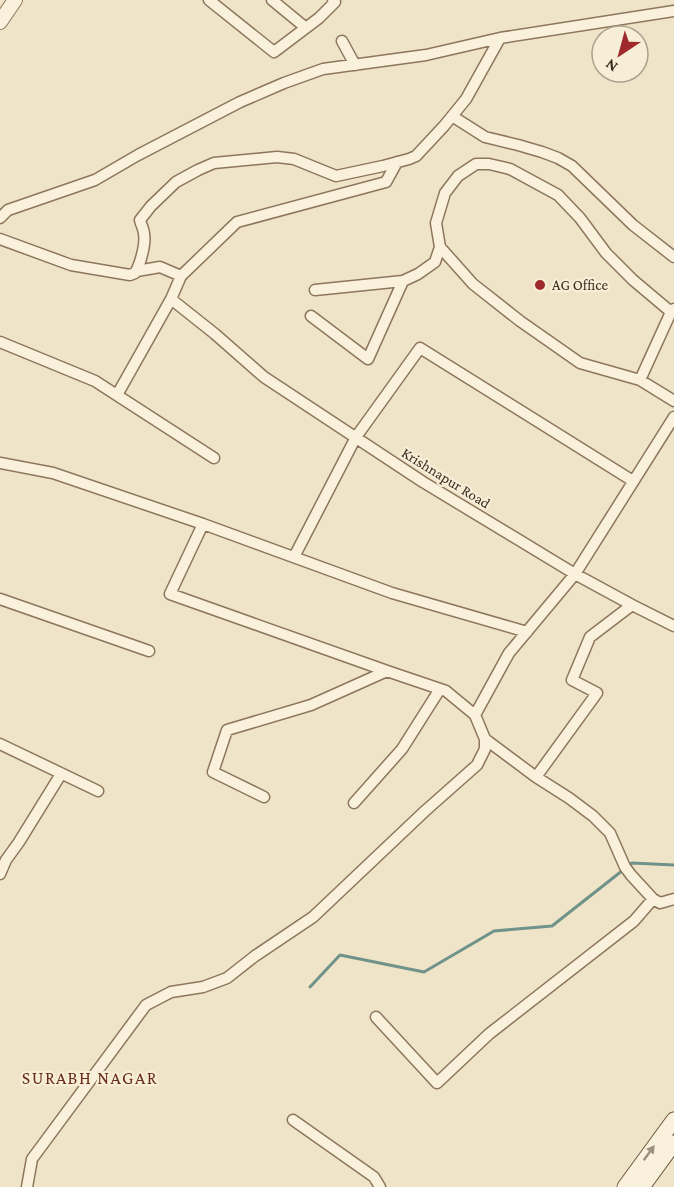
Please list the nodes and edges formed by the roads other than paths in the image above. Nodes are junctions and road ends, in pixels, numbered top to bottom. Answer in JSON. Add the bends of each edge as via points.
{"nodes":[{"id":1,"x":15,"y":0,"type":"edge"},
{"id":2,"x":209,"y":0,"type":"edge"},
{"id":3,"x":272,"y":0,"type":"edge"},
{"id":4,"x":333,"y":0,"type":"edge"},
{"id":5,"x":674,"y":11,"type":"edge"},
{"id":6,"x":0,"y":21,"type":"edge"},
{"id":7,"x":306,"y":28,"type":"junction"},
{"id":8,"x":500,"y":38,"type":"junction"},
{"id":9,"x":342,"y":41,"type":"dead end"},
{"id":10,"x":355,"y":65,"type":"junction"},
{"id":11,"x":452,"y":116,"type":"junction"},
{"id":12,"x":397,"y":162,"type":"junction"},
{"id":13,"x":0,"y":218,"type":"edge"},
{"id":14,"x":0,"y":239,"type":"edge"},
{"id":15,"x":440,"y":247,"type":"junction"},
{"id":16,"x":674,"y":257,"type":"edge"},
{"id":17,"x":137,"y":271,"type":"junction"},
{"id":18,"x":181,"y":276,"type":"junction"},
{"id":19,"x":404,"y":281,"type":"junction"},
{"id":20,"x":315,"y":290,"type":"dead end"},
{"id":21,"x":171,"y":299,"type":"junction"},
{"id":22,"x":672,"y":311,"type":"edge"},
{"id":23,"x":311,"y":316,"type":"dead end"},
{"id":24,"x":0,"y":342,"type":"edge"},
{"id":25,"x":640,"y":380,"type":"junction"},
{"id":26,"x":117,"y":395,"type":"junction"},
{"id":27,"x":674,"y":401,"type":"edge"},
{"id":28,"x":674,"y":417,"type":"edge"},
{"id":29,"x":356,"y":437,"type":"junction"},
{"id":30,"x":214,"y":458,"type":"dead end"},
{"id":31,"x":0,"y":463,"type":"edge"},
{"id":32,"x":633,"y":481,"type":"junction"},
{"id":33,"x":203,"y":524,"type":"junction"},
{"id":34,"x":294,"y":557,"type":"junction"},
{"id":35,"x":574,"y":574,"type":"junction"},
{"id":36,"x":0,"y":599,"type":"edge"},
{"id":37,"x":632,"y":605,"type":"junction"},
{"id":38,"x":674,"y":626,"type":"edge"},
{"id":39,"x":526,"y":632,"type":"junction"},
{"id":40,"x":149,"y":651,"type":"dead end"},
{"id":41,"x":387,"y":671,"type":"junction"},
{"id":42,"x":440,"y":689,"type":"junction"},
{"id":43,"x":475,"y":715,"type":"junction"},
{"id":44,"x":485,"y":739,"type":"junction"},
{"id":45,"x":0,"y":744,"type":"edge"},
{"id":46,"x":61,"y":774,"type":"junction"},
{"id":47,"x":536,"y":777,"type":"junction"},
{"id":48,"x":98,"y":791,"type":"dead end"},
{"id":49,"x":264,"y":796,"type":"dead end"},
{"id":50,"x":354,"y":803,"type":"dead end"},
{"id":51,"x":0,"y":874,"type":"edge"},
{"id":52,"x":674,"y":898,"type":"edge"},
{"id":53,"x":653,"y":899,"type":"junction"},
{"id":54,"x":376,"y":1017,"type":"dead end"},
{"id":55,"x":293,"y":1120,"type":"dead end"},
{"id":56,"x":674,"y":1120,"type":"edge"},
{"id":57,"x":674,"y":1143,"type":"edge"},
{"id":58,"x":27,"y":1187,"type":"edge"},
{"id":59,"x":380,"y":1187,"type":"edge"},
{"id":60,"x":625,"y":1187,"type":"edge"},
{"id":61,"x":642,"y":1187,"type":"edge"}],
"edges":[{"from":1,"to":6,"type":"street"},
{"from":2,"to":7,"type":"street","via":[[274,52]]},
{"from":3,"to":7,"type":"street"},
{"from":4,"to":7,"type":"street"},
{"from":5,"to":8,"type":"street"},
{"from":8,"to":10,"type":"street","via":[[426,55]]},
{"from":8,"to":11,"type":"street","via":[[466,99]]},
{"from":9,"to":10,"type":"street"},
{"from":10,"to":13,"type":"street","via":[[323,69],[284,83],[240,102],[95,180],[8,210]]},
{"from":11,"to":12,"type":"street","via":[[422,151]]},
{"from":11,"to":16,"type":"street","via":[[485,137],[558,158],[572,166],[633,225]]},
{"from":12,"to":17,"type":"street","via":[[336,176],[294,159],[206,167],[176,182],[143,215],[140,222],[144,242]]},
{"from":12,"to":18,"type":"street","via":[[386,182],[237,222]]},
{"from":14,"to":17,"type":"street","via":[[70,265],[130,275]]},
{"from":15,"to":19,"type":"street","via":[[435,262]]},
{"from":15,"to":22,"type":"street","via":[[436,223],[446,194],[458,176],[476,164],[510,169],[558,195],[613,260]]},
{"from":15,"to":25,"type":"street","via":[[473,284],[580,363]]},
{"from":17,"to":18,"type":"street","via":[[160,267]]},
{"from":18,"to":21,"type":"street"},
{"from":19,"to":20,"type":"street"},
{"from":19,"to":23,"type":"street","via":[[368,359]]},
{"from":21,"to":26,"type":"street"},
{"from":21,"to":29,"type":"street","name":"Krishnapur Road","via":[[264,377]]},
{"from":22,"to":25,"type":"street"},
{"from":24,"to":26,"type":"street","via":[[95,381]]},
{"from":25,"to":27,"type":"street"},
{"from":26,"to":30,"type":"street"},
{"from":28,"to":32,"type":"street"},
{"from":29,"to":32,"type":"street","via":[[420,348]]},
{"from":29,"to":34,"type":"street"},
{"from":29,"to":35,"type":"street","name":"Krishnapur Road"},
{"from":31,"to":33,"type":"street","via":[[53,473]]},
{"from":32,"to":35,"type":"street"},
{"from":33,"to":34,"type":"street"},
{"from":33,"to":41,"type":"street","via":[[170,594]]},
{"from":34,"to":39,"type":"street","via":[[392,593]]},
{"from":35,"to":37,"type":"street","name":"Krishnapur Road"},
{"from":35,"to":39,"type":"street"},
{"from":36,"to":40,"type":"street"},
{"from":37,"to":38,"type":"street","name":"Krishnapur Road"},
{"from":37,"to":47,"type":"street","via":[[590,637],[572,680],[597,693]]},
{"from":39,"to":43,"type":"street","via":[[509,653]]},
{"from":41,"to":42,"type":"street"},
{"from":41,"to":49,"type":"street","via":[[311,705],[227,730],[213,772]]},
{"from":42,"to":43,"type":"street"},
{"from":42,"to":50,"type":"street","via":[[402,749]]},
{"from":43,"to":44,"type":"street"},
{"from":44,"to":47,"type":"street"},
{"from":44,"to":58,"type":"street","via":[[477,765],[313,917],[227,978],[171,992],[146,1005],[32,1159]]},
{"from":45,"to":46,"type":"street"},
{"from":46,"to":48,"type":"street"},
{"from":46,"to":51,"type":"street"},
{"from":47,"to":53,"type":"street","via":[[593,816],[610,833],[625,867]]},
{"from":52,"to":53,"type":"street","via":[[660,903]]},
{"from":53,"to":54,"type":"street","via":[[634,921],[489,1034],[437,1083]]},
{"from":55,"to":59,"type":"street","via":[[374,1177]]},
{"from":60,"to":56,"type":"main road","one_way":true},
{"from":57,"to":61,"type":"main road"}]}
